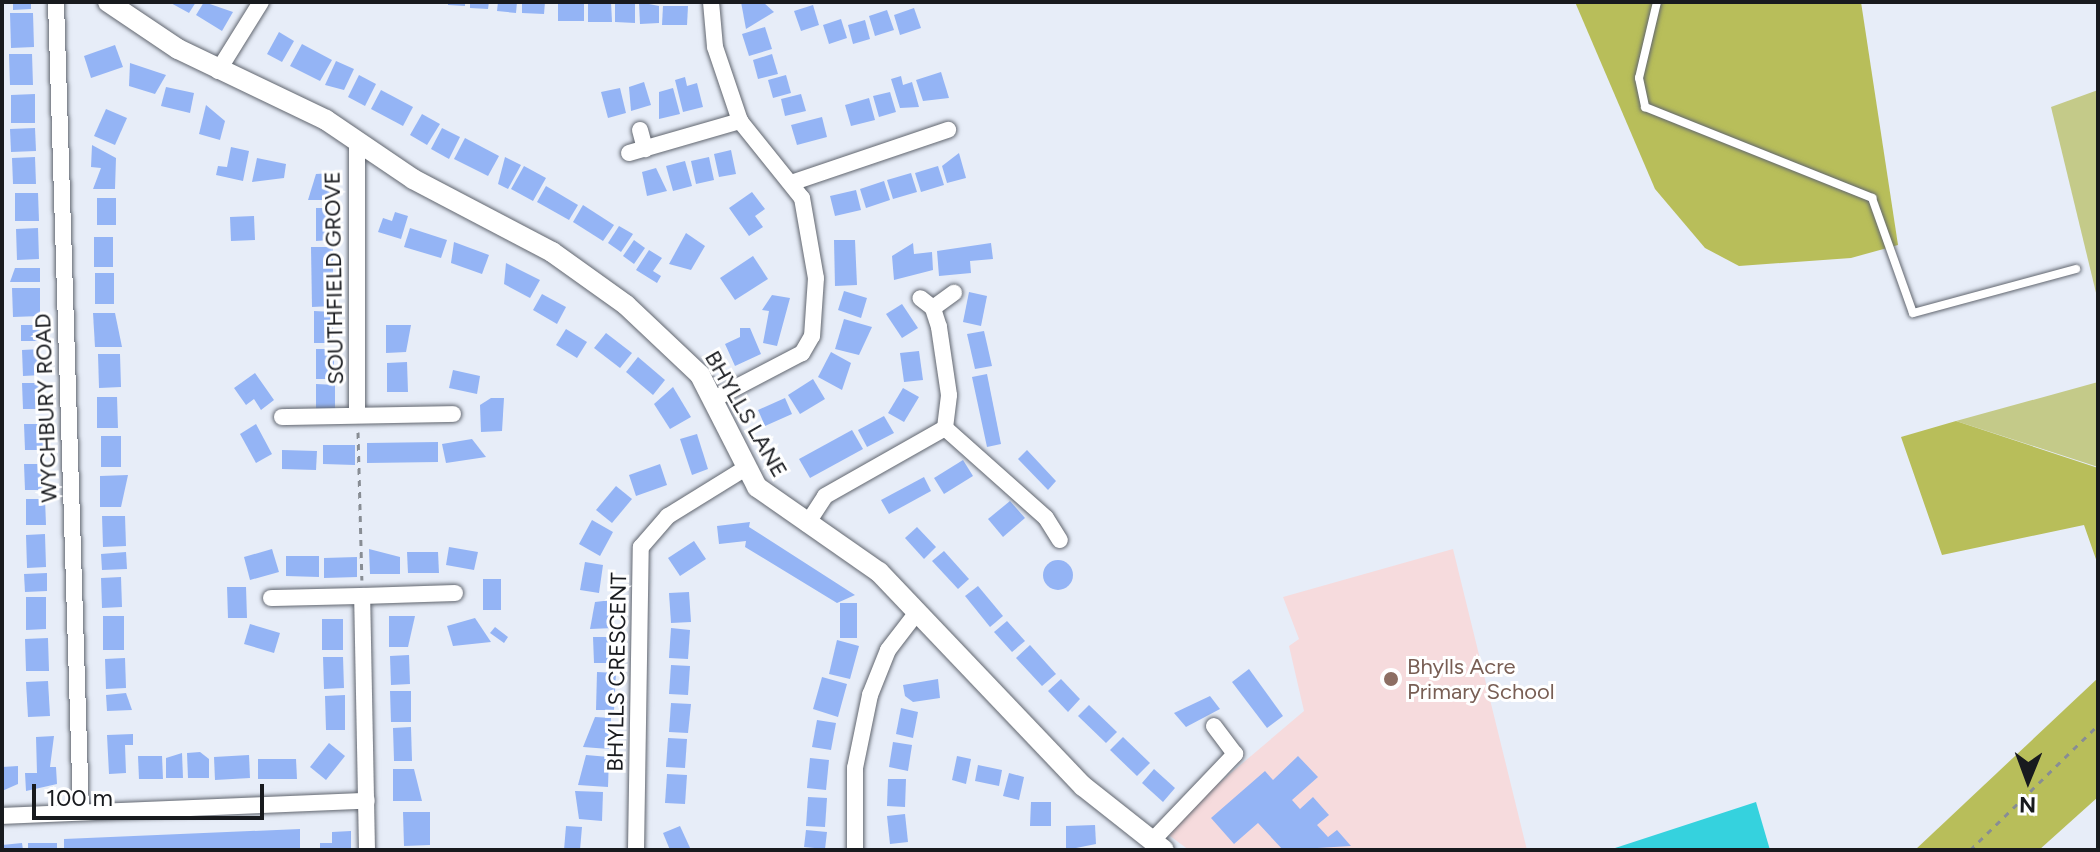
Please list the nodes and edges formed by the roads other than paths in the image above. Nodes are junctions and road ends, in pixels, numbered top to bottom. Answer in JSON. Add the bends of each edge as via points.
{"nodes":[{"id":1,"x":56,"y":2,"type":"edge"},
{"id":2,"x":108,"y":2,"type":"edge"},
{"id":3,"x":261,"y":2,"type":"edge"},
{"id":4,"x":711,"y":2,"type":"edge"},
{"id":5,"x":1657,"y":2,"type":"edge"},
{"id":6,"x":218,"y":71,"type":"junction"},
{"id":7,"x":740,"y":121,"type":"junction"},
{"id":8,"x":640,"y":130,"type":"dead end"},
{"id":9,"x":948,"y":130,"type":"dead end"},
{"id":10,"x":357,"y":140,"type":"junction"},
{"id":11,"x":791,"y":183,"type":"junction"},
{"id":12,"x":2076,"y":269,"type":"dead end"},
{"id":13,"x":954,"y":293,"type":"dead end"},
{"id":14,"x":714,"y":399,"type":"junction"},
{"id":15,"x":453,"y":414,"type":"dead end"},
{"id":16,"x":357,"y":415,"type":"junction"},
{"id":17,"x":282,"y":417,"type":"dead end"},
{"id":18,"x":945,"y":428,"type":"junction"},
{"id":19,"x":744,"y":469,"type":"junction"},
{"id":20,"x":807,"y":524,"type":"junction"},
{"id":21,"x":1037,"y":538,"type":"dead end"},
{"id":22,"x":455,"y":593,"type":"dead end"},
{"id":23,"x":362,"y":596,"type":"junction"},
{"id":24,"x":271,"y":598,"type":"dead end"},
{"id":25,"x":918,"y":611,"type":"junction"},
{"id":26,"x":1214,"y":726,"type":"dead end"},
{"id":27,"x":367,"y":801,"type":"junction"},
{"id":28,"x":81,"y":812,"type":"junction"},
{"id":29,"x":2,"y":816,"type":"edge"},
{"id":30,"x":1158,"y":846,"type":"edge"},
{"id":31,"x":367,"y":850,"type":"edge"},
{"id":32,"x":636,"y":850,"type":"edge"},
{"id":33,"x":855,"y":850,"type":"edge"}],
"edges":[{"from":1,"to":28,"type":"street","name":"WYCHBURY ROAD"},
{"from":2,"to":6,"type":"street","name":"BHYLLS LANE"},
{"from":3,"to":6,"type":"street"},
{"from":4,"to":7,"type":"street","via":[[715,47]]},
{"from":5,"to":12,"type":"lane","via":[[1639,78],[1645,107],[1872,198],[1913,313]]},
{"from":6,"to":10,"type":"street","name":"BHYLLS LANE"},
{"from":7,"to":8,"type":"street","via":[[637,151]]},
{"from":7,"to":11,"type":"street"},
{"from":9,"to":11,"type":"street"},
{"from":10,"to":14,"type":"street","name":"BHYLLS LANE","via":[[589,277],[687,360]]},
{"from":10,"to":16,"type":"street","name":"SOUTHFIELD GROVE"},
{"from":11,"to":14,"type":"street","via":[[810,225],[812,336],[789,366]]},
{"from":13,"to":18,"type":"street","via":[[926,303],[949,395]]},
{"from":14,"to":19,"type":"street","name":"BHYLLS LANE"},
{"from":15,"to":16,"type":"street","name":"SOUTHFIELD GROVE"},
{"from":16,"to":17,"type":"street","name":"SOUTHFIELD GROVE"},
{"from":18,"to":20,"type":"street","via":[[825,496]]},
{"from":18,"to":21,"type":"street","via":[[1056,532]]},
{"from":19,"to":20,"type":"street","name":"BHYLLS LANE","via":[[771,502]]},
{"from":19,"to":32,"type":"street","name":"BHYLLS CRESCENT","via":[[668,516],[641,547]]},
{"from":20,"to":25,"type":"street","name":"BHYLLS LANE","via":[[879,572]]},
{"from":22,"to":23,"type":"street"},
{"from":23,"to":24,"type":"street"},
{"from":23,"to":27,"type":"street"},
{"from":25,"to":30,"type":"street","name":"BHYLLS LANE","via":[[1083,786]]},
{"from":25,"to":33,"type":"street","via":[[888,650],[870,695],[855,768]]},
{"from":26,"to":30,"type":"street","via":[[1235,754]]},
{"from":27,"to":28,"type":"street"},
{"from":27,"to":31,"type":"street"},
{"from":28,"to":29,"type":"street"}]}
